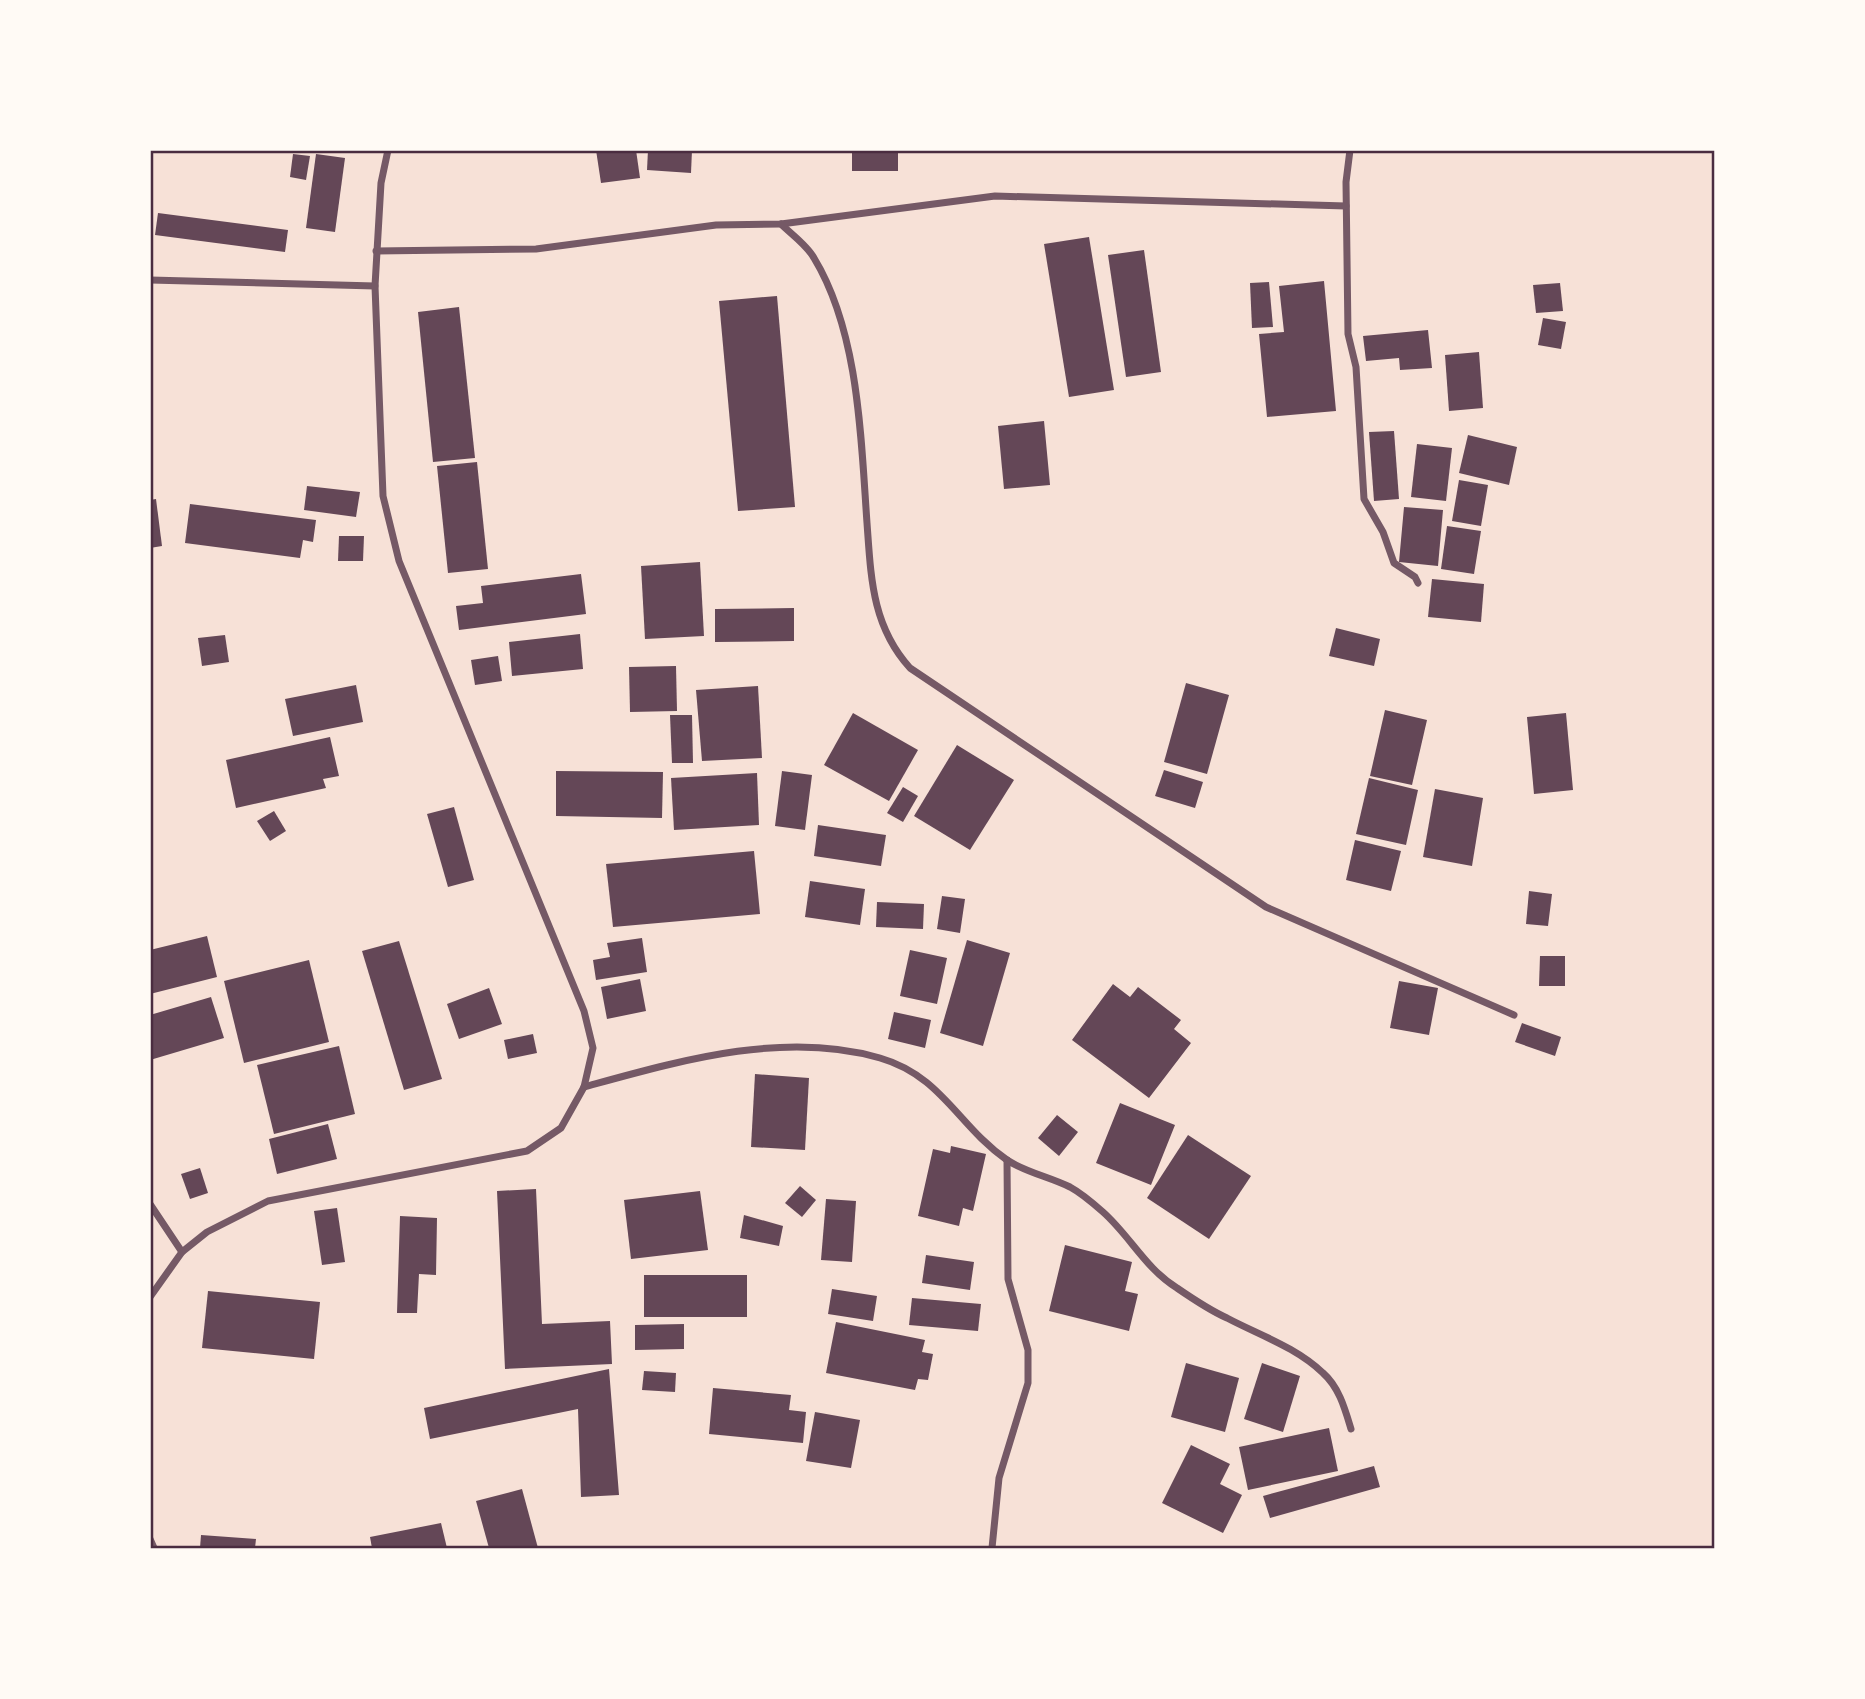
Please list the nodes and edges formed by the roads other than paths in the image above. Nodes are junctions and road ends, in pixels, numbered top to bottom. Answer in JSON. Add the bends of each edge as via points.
{"nodes":[{"id":1,"x":388,"y":150,"type":"edge"},
{"id":2,"x":1350,"y":150,"type":"edge"},
{"id":3,"x":1346,"y":206,"type":"junction"},
{"id":4,"x":781,"y":224,"type":"junction"},
{"id":5,"x":376,"y":251,"type":"junction"},
{"id":6,"x":150,"y":280,"type":"edge"},
{"id":7,"x":375,"y":286,"type":"junction"},
{"id":8,"x":1418,"y":583,"type":"dead end"},
{"id":9,"x":1514,"y":1015,"type":"dead end"},
{"id":10,"x":584,"y":1087,"type":"junction"},
{"id":11,"x":1007,"y":1160,"type":"junction"},
{"id":12,"x":150,"y":1204,"type":"edge"},
{"id":13,"x":182,"y":1252,"type":"junction"},
{"id":14,"x":150,"y":1297,"type":"edge"},
{"id":15,"x":1351,"y":1429,"type":"dead end"},
{"id":16,"x":150,"y":1539,"type":"edge"},
{"id":17,"x":154,"y":1549,"type":"edge"},
{"id":18,"x":992,"y":1549,"type":"edge"}],
"edges":[{"from":1,"to":5,"type":"street"},
{"from":2,"to":3,"type":"street"},
{"from":3,"to":4,"type":"street","via":[[995,196]]},
{"from":3,"to":8,"type":"street","via":[[1348,334],[1356,367],[1364,499],[1394,564]]},
{"from":4,"to":5,"type":"street","via":[[716,225],[536,250]]},
{"from":4,"to":9,"type":"street","via":[[814,256],[844,333],[860,421],[880,619],[891,647],[910,668],[1266,907]]},
{"from":5,"to":7,"type":"street"},
{"from":6,"to":7,"type":"street"},
{"from":7,"to":10,"type":"street","via":[[383,496],[399,561],[584,1011],[593,1048]]},
{"from":10,"to":11,"type":"street","via":[[678,1061],[746,1050],[830,1048],[908,1069],[933,1085]]},
{"from":10,"to":13,"type":"street","via":[[561,1128],[527,1151],[268,1201],[207,1232]]},
{"from":11,"to":15,"type":"street","via":[[1071,1188],[1105,1214],[1173,1286],[1225,1318],[1275,1340],[1324,1373],[1342,1399]]},
{"from":11,"to":18,"type":"street","via":[[1008,1279],[1028,1350],[1028,1383],[999,1478]]},
{"from":12,"to":13,"type":"street"},
{"from":13,"to":14,"type":"street"},
{"from":16,"to":17,"type":"street"}]}
